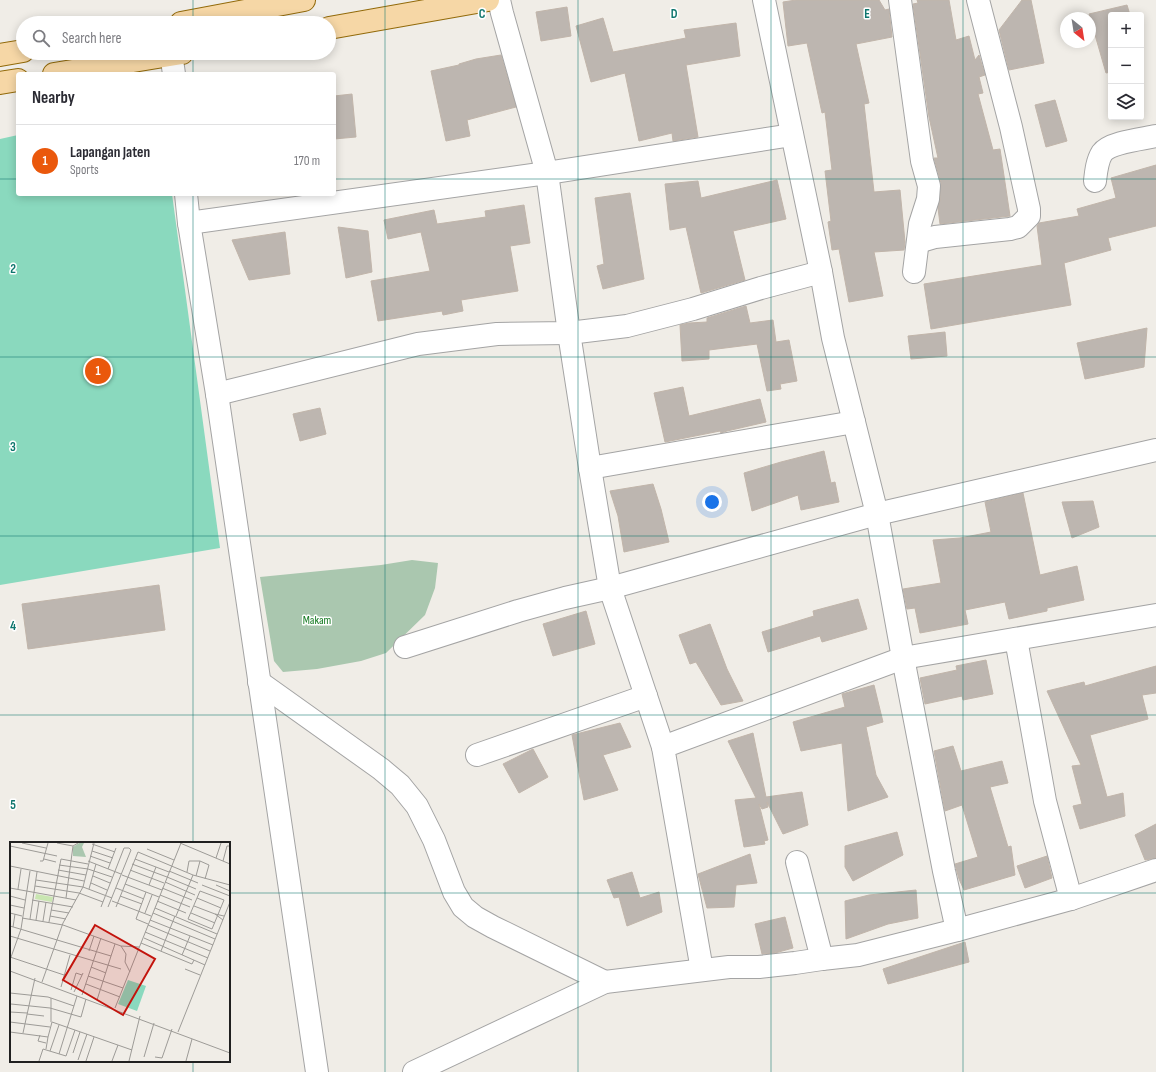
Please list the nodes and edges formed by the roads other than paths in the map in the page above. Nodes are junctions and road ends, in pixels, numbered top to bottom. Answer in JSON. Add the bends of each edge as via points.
{"nodes":[{"id":1,"x":304,"y":0,"type":"edge"},
{"id":2,"x":488,"y":0,"type":"edge"},
{"id":3,"x":499,"y":0,"type":"edge"},
{"id":4,"x":764,"y":0,"type":"edge"},
{"id":5,"x":900,"y":0,"type":"edge"},
{"id":6,"x":978,"y":0,"type":"edge"},
{"id":7,"x":218,"y":16,"type":"edge"},
{"id":8,"x":336,"y":27,"type":"edge"},
{"id":9,"x":16,"y":52,"type":"edge"},
{"id":10,"x":0,"y":55,"type":"edge"},
{"id":11,"x":167,"y":60,"type":"edge"},
{"id":12,"x":70,"y":72,"type":"edge"},
{"id":13,"x":16,"y":80,"type":"edge"},
{"id":14,"x":0,"y":83,"type":"edge"},
{"id":15,"x":792,"y":135,"type":"junction"},
{"id":16,"x":1156,"y":136,"type":"edge"},
{"id":17,"x":547,"y":173,"type":"junction"},
{"id":18,"x":1095,"y":180,"type":"dead end"},
{"id":19,"x":186,"y":196,"type":"edge"},
{"id":20,"x":189,"y":223,"type":"junction"},
{"id":21,"x":918,"y":242,"type":"junction"},
{"id":22,"x":821,"y":272,"type":"junction"},
{"id":23,"x":914,"y":272,"type":"dead end"},
{"id":24,"x":569,"y":333,"type":"junction"},
{"id":25,"x":217,"y":394,"type":"junction"},
{"id":26,"x":854,"y":422,"type":"junction"},
{"id":27,"x":1156,"y":450,"type":"edge"},
{"id":28,"x":590,"y":468,"type":"junction"},
{"id":29,"x":877,"y":514,"type":"junction"},
{"id":30,"x":610,"y":588,"type":"junction"},
{"id":31,"x":1156,"y":615,"type":"edge"},
{"id":32,"x":1016,"y":639,"type":"junction"},
{"id":33,"x":405,"y":647,"type":"dead end"},
{"id":34,"x":903,"y":658,"type":"junction"},
{"id":35,"x":260,"y":682,"type":"junction"},
{"id":36,"x":646,"y":696,"type":"junction"},
{"id":37,"x":662,"y":747,"type":"junction"},
{"id":38,"x":477,"y":755,"type":"dead end"},
{"id":39,"x":797,"y":862,"type":"dead end"},
{"id":40,"x":1156,"y":870,"type":"edge"},
{"id":41,"x":1070,"y":899,"type":"junction"},
{"id":42,"x":957,"y":930,"type":"junction"},
{"id":43,"x":822,"y":959,"type":"junction"},
{"id":44,"x":702,"y":970,"type":"junction"},
{"id":45,"x":605,"y":982,"type":"junction"},
{"id":46,"x":317,"y":1072,"type":"edge"},
{"id":47,"x":414,"y":1072,"type":"edge"}],
"edges":[{"from":1,"to":7,"type":"main road"},
{"from":2,"to":8,"type":"main road"},
{"from":3,"to":17,"type":"street"},
{"from":4,"to":15,"type":"street"},
{"from":5,"to":21,"type":"street","via":[[922,161],[928,186],[928,199],[920,224]]},
{"from":6,"to":21,"type":"street","via":[[1011,127],[1029,216],[1018,227],[935,237]]},
{"from":9,"to":10,"type":"main road"},
{"from":11,"to":12,"type":"main road"},
{"from":13,"to":14,"type":"main road"},
{"from":15,"to":17,"type":"street"},
{"from":15,"to":22,"type":"street"},
{"from":16,"to":18,"type":"street","via":[[1113,145],[1103,152],[1098,162]]},
{"from":17,"to":20,"type":"street"},
{"from":17,"to":24,"type":"street"},
{"from":19,"to":20,"type":"street"},
{"from":20,"to":25,"type":"street"},
{"from":21,"to":23,"type":"street"},
{"from":22,"to":24,"type":"street","via":[[627,326]]},
{"from":22,"to":26,"type":"street","via":[[833,338]]},
{"from":24,"to":25,"type":"street","via":[[497,334],[418,344]]},
{"from":24,"to":28,"type":"street"},
{"from":25,"to":35,"type":"street"},
{"from":26,"to":28,"type":"street"},
{"from":26,"to":29,"type":"street"},
{"from":27,"to":29,"type":"street"},
{"from":28,"to":30,"type":"street"},
{"from":29,"to":30,"type":"street"},
{"from":29,"to":34,"type":"street"},
{"from":30,"to":33,"type":"street","via":[[518,611]]},
{"from":30,"to":36,"type":"street"},
{"from":31,"to":32,"type":"street"},
{"from":32,"to":34,"type":"street"},
{"from":32,"to":41,"type":"street","via":[[1045,801]]},
{"from":34,"to":37,"type":"street"},
{"from":34,"to":42,"type":"street"},
{"from":35,"to":45,"type":"street","via":[[400,785],[418,806],[454,892],[463,907],[493,927]]},
{"from":35,"to":46,"type":"street"},
{"from":36,"to":37,"type":"street"},
{"from":36,"to":38,"type":"street"},
{"from":37,"to":44,"type":"street"},
{"from":39,"to":43,"type":"street"},
{"from":40,"to":41,"type":"street"},
{"from":41,"to":42,"type":"street"},
{"from":42,"to":43,"type":"street","via":[[858,955]]},
{"from":43,"to":44,"type":"street"},
{"from":44,"to":45,"type":"street"},
{"from":45,"to":47,"type":"street"}]}
